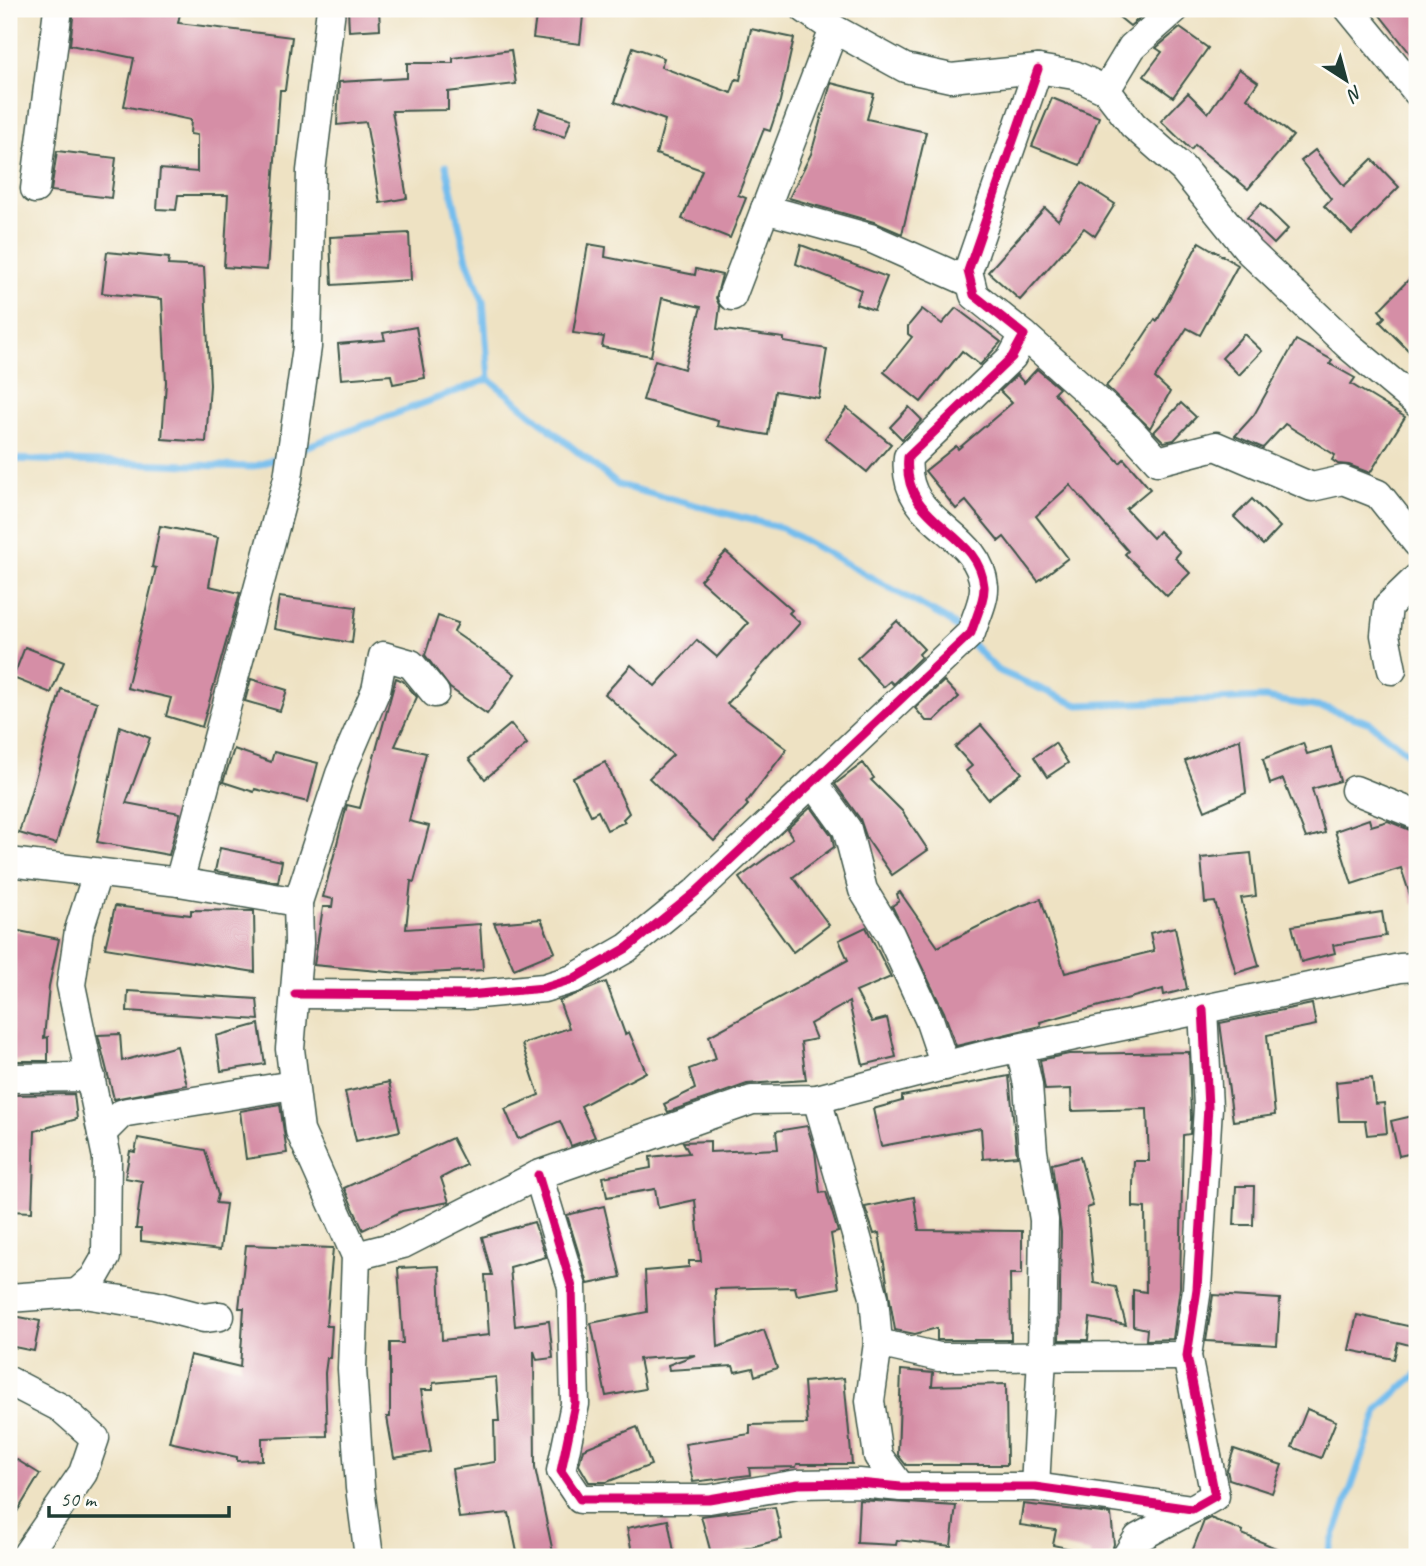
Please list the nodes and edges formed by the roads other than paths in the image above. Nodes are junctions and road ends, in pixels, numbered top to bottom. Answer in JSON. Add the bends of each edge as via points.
{"nodes":[{"id":1,"x":58,"y":9,"type":"edge"},
{"id":2,"x":331,"y":9,"type":"edge"},
{"id":3,"x":805,"y":9,"type":"edge"},
{"id":4,"x":1175,"y":9,"type":"edge"},
{"id":5,"x":1349,"y":9,"type":"edge"},
{"id":6,"x":834,"y":29,"type":"junction"},
{"id":7,"x":1038,"y":69,"type":"junction"},
{"id":8,"x":1106,"y":90,"type":"junction"},
{"id":9,"x":1417,"y":92,"type":"edge"},
{"id":10,"x":35,"y":189,"type":"dead end"},
{"id":11,"x":765,"y":209,"type":"junction"},
{"id":12,"x":969,"y":282,"type":"junction"},
{"id":13,"x":732,"y":296,"type":"dead end"},
{"id":14,"x":1024,"y":335,"type":"junction"},
{"id":15,"x":1417,"y":403,"type":"edge"},
{"id":16,"x":1417,"y":543,"type":"edge"},
{"id":17,"x":1417,"y":578,"type":"edge"},
{"id":18,"x":1392,"y":670,"type":"dead end"},
{"id":19,"x":435,"y":693,"type":"dead end"},
{"id":20,"x":813,"y":782,"type":"junction"},
{"id":21,"x":1355,"y":790,"type":"dead end"},
{"id":22,"x":1417,"y":815,"type":"edge"},
{"id":23,"x":9,"y":862,"type":"edge"},
{"id":24,"x":97,"y":873,"type":"junction"},
{"id":25,"x":179,"y":882,"type":"junction"},
{"id":26,"x":299,"y":902,"type":"junction"},
{"id":27,"x":1417,"y":967,"type":"edge"},
{"id":28,"x":295,"y":994,"type":"junction"},
{"id":29,"x":1203,"y":1009,"type":"junction"},
{"id":30,"x":1020,"y":1048,"type":"junction"},
{"id":31,"x":945,"y":1066,"type":"junction"},
{"id":32,"x":92,"y":1077,"type":"junction"},
{"id":33,"x":9,"y":1078,"type":"edge"},
{"id":34,"x":293,"y":1085,"type":"junction"},
{"id":35,"x":817,"y":1099,"type":"junction"},
{"id":36,"x":102,"y":1133,"type":"junction"},
{"id":37,"x":538,"y":1175,"type":"junction"},
{"id":38,"x":356,"y":1256,"type":"junction"},
{"id":39,"x":76,"y":1293,"type":"junction"},
{"id":40,"x":9,"y":1298,"type":"edge"},
{"id":41,"x":220,"y":1316,"type":"dead end"},
{"id":42,"x":878,"y":1343,"type":"junction"},
{"id":43,"x":1187,"y":1356,"type":"junction"},
{"id":44,"x":1042,"y":1357,"type":"junction"},
{"id":45,"x":9,"y":1381,"type":"edge"},
{"id":46,"x":878,"y":1456,"type":"junction"},
{"id":47,"x":859,"y":1483,"type":"junction"},
{"id":48,"x":901,"y":1487,"type":"junction"},
{"id":49,"x":1035,"y":1487,"type":"junction"},
{"id":50,"x":1192,"y":1510,"type":"junction"},
{"id":51,"x":25,"y":1557,"type":"edge"},
{"id":52,"x":369,"y":1557,"type":"edge"},
{"id":53,"x":1126,"y":1557,"type":"edge"}],
"edges":[{"from":1,"to":10,"type":"street"},
{"from":2,"to":25,"type":"street","via":[[311,171],[307,347],[288,478]]},
{"from":3,"to":6,"type":"street"},
{"from":4,"to":8,"type":"street","via":[[1132,47]]},
{"from":5,"to":9,"type":"street"},
{"from":6,"to":7,"type":"street","via":[[905,68],[951,78]]},
{"from":6,"to":11,"type":"street"},
{"from":7,"to":8,"type":"street","via":[[1074,75]]},
{"from":7,"to":12,"type":"street","via":[[968,271]]},
{"from":8,"to":15,"type":"street","via":[[1133,125],[1183,169],[1250,253],[1349,347]]},
{"from":11,"to":12,"type":"street","via":[[870,238]]},
{"from":11,"to":13,"type":"street"},
{"from":12,"to":14,"type":"street","via":[[974,295]]},
{"from":14,"to":16,"type":"street","via":[[1158,461],[1216,446],[1311,487],[1343,481],[1378,494]]},
{"from":14,"to":20,"type":"street","via":[[1012,357],[908,457],[909,488],[922,509],[970,553],[981,571],[984,590],[966,638]]},
{"from":17,"to":18,"type":"street","via":[[1388,606],[1385,635]]},
{"from":19,"to":26,"type":"street","via":[[411,664],[383,656],[376,690],[340,774]]},
{"from":20,"to":28,"type":"street","via":[[696,892],[627,948],[573,979],[544,988],[468,995]]},
{"from":20,"to":31,"type":"street","via":[[847,829],[863,890],[890,934]]},
{"from":21,"to":22,"type":"street"},
{"from":23,"to":24,"type":"street"},
{"from":24,"to":25,"type":"street"},
{"from":24,"to":32,"type":"street","via":[[79,930],[71,985]]},
{"from":25,"to":26,"type":"street"},
{"from":26,"to":28,"type":"street"},
{"from":27,"to":29,"type":"street"},
{"from":28,"to":34,"type":"street","via":[[290,1049]]},
{"from":29,"to":30,"type":"street"},
{"from":29,"to":43,"type":"street","via":[[1208,1107],[1197,1289]]},
{"from":30,"to":31,"type":"street"},
{"from":30,"to":44,"type":"street","via":[[1044,1220]]},
{"from":31,"to":35,"type":"street"},
{"from":32,"to":33,"type":"street"},
{"from":32,"to":36,"type":"street"},
{"from":34,"to":36,"type":"street","via":[[127,1112]]},
{"from":34,"to":38,"type":"street","via":[[300,1131]]},
{"from":35,"to":37,"type":"street","via":[[752,1100]]},
{"from":35,"to":42,"type":"street","via":[[874,1297]]},
{"from":36,"to":39,"type":"street","via":[[107,1158],[106,1257],[94,1278]]},
{"from":37,"to":38,"type":"street","via":[[403,1244]]},
{"from":37,"to":47,"type":"street","via":[[572,1287],[575,1404],[562,1471],[580,1499],[709,1499],[798,1484]]},
{"from":38,"to":52,"type":"street","via":[[352,1369]]},
{"from":39,"to":40,"type":"street"},
{"from":39,"to":41,"type":"street","via":[[204,1318]]},
{"from":42,"to":44,"type":"street","via":[[939,1357]]},
{"from":42,"to":46,"type":"street","via":[[870,1401]]},
{"from":43,"to":44,"type":"street"},
{"from":43,"to":50,"type":"street","via":[[1214,1496]]},
{"from":44,"to":49,"type":"street"},
{"from":45,"to":51,"type":"street","via":[[61,1408],[95,1438],[83,1473]]},
{"from":46,"to":47,"type":"street"},
{"from":46,"to":48,"type":"street"},
{"from":47,"to":48,"type":"street"},
{"from":48,"to":49,"type":"street"},
{"from":49,"to":50,"type":"street"},
{"from":50,"to":53,"type":"street","via":[[1138,1538]]}]}
